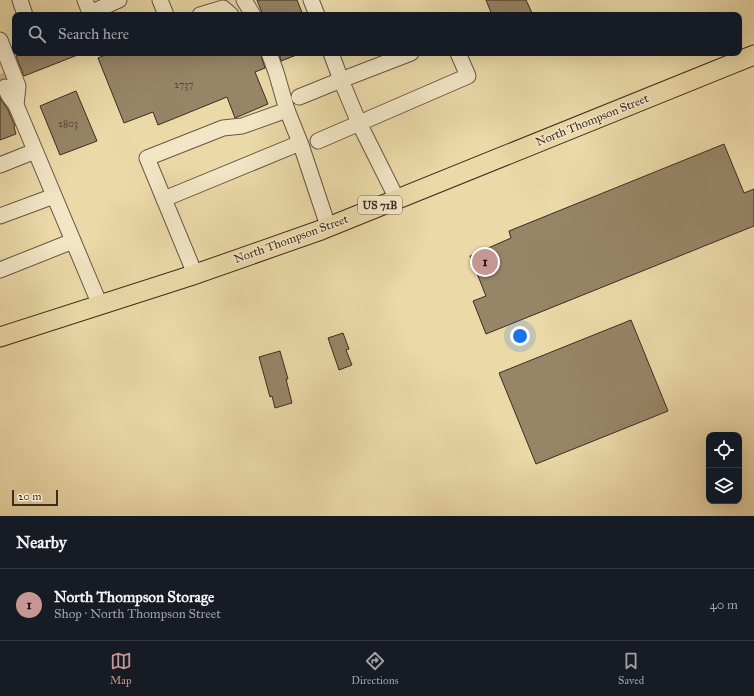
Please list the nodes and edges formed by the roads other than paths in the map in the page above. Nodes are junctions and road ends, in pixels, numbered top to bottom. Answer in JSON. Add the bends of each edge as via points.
{"nodes":[{"id":1,"x":20,"y":0,"type":"edge"},
{"id":2,"x":119,"y":0,"type":"edge"},
{"id":3,"x":160,"y":0,"type":"edge"},
{"id":4,"x":244,"y":0,"type":"edge"},
{"id":5,"x":312,"y":0,"type":"edge"},
{"id":6,"x":88,"y":9,"type":"edge"},
{"id":7,"x":24,"y":12,"type":"edge"},
{"id":8,"x":165,"y":12,"type":"edge"},
{"id":9,"x":210,"y":12,"type":"edge"},
{"id":10,"x":228,"y":12,"type":"edge"},
{"id":11,"x":250,"y":12,"type":"edge"},
{"id":12,"x":316,"y":12,"type":"edge"},
{"id":13,"x":0,"y":40,"type":"edge"},
{"id":14,"x":754,"y":55,"type":"edge"},
{"id":15,"x":269,"y":56,"type":"edge"},
{"id":16,"x":332,"y":56,"type":"edge"},
{"id":17,"x":403,"y":56,"type":"edge"},
{"id":18,"x":459,"y":56,"type":"edge"},
{"id":19,"x":341,"y":80,"type":"junction"},
{"id":20,"x":5,"y":87,"type":"tunnel mouth"},
{"id":21,"x":299,"y":97,"type":"dead end"},
{"id":22,"x":16,"y":105,"type":"junction"},
{"id":23,"x":287,"y":110,"type":"junction"},
{"id":24,"x":359,"y":123,"type":"junction"},
{"id":25,"x":318,"y":141,"type":"dead end"},
{"id":26,"x":300,"y":143,"type":"junction"},
{"id":27,"x":35,"y":151,"type":"junction"},
{"id":28,"x":0,"y":165,"type":"edge"},
{"id":29,"x":54,"y":196,"type":"junction"},
{"id":30,"x":164,"y":199,"type":"junction"},
{"id":31,"x":397,"y":199,"type":"junction"},
{"id":32,"x":0,"y":216,"type":"edge"},
{"id":33,"x":328,"y":226,"type":"junction"},
{"id":34,"x":73,"y":241,"type":"junction"},
{"id":35,"x":0,"y":270,"type":"edge"},
{"id":36,"x":195,"y":274,"type":"junction"},
{"id":37,"x":100,"y":305,"type":"junction"},
{"id":38,"x":0,"y":337,"type":"edge"}],
"edges":[{"from":1,"to":7,"type":"lane"},
{"from":2,"to":6,"type":"lane"},
{"from":3,"to":8,"type":"lane"},
{"from":4,"to":11,"type":"lane"},
{"from":5,"to":12,"type":"lane"},
{"from":9,"to":10,"type":"lane","via":[[223,8]]},
{"from":13,"to":22,"type":"lane","via":[[18,86]]},
{"from":14,"to":31,"type":"main road","name":"North Thompson Street","number":"US 71B"},
{"from":15,"to":23,"type":"lane"},
{"from":16,"to":19,"type":"lane"},
{"from":17,"to":19,"type":"lane"},
{"from":18,"to":24,"type":"lane","via":[[468,76]]},
{"from":19,"to":21,"type":"lane"},
{"from":19,"to":24,"type":"lane"},
{"from":20,"to":22,"type":"lane"},
{"from":22,"to":27,"type":"lane"},
{"from":23,"to":26,"type":"lane"},
{"from":23,"to":30,"type":"lane","via":[[242,126],[223,128],[147,158]]},
{"from":24,"to":25,"type":"lane"},
{"from":24,"to":31,"type":"lane"},
{"from":26,"to":30,"type":"lane"},
{"from":26,"to":33,"type":"lane"},
{"from":27,"to":28,"type":"lane"},
{"from":27,"to":29,"type":"lane"},
{"from":29,"to":32,"type":"lane"},
{"from":29,"to":34,"type":"lane"},
{"from":30,"to":36,"type":"lane"},
{"from":31,"to":33,"type":"main road","name":"North Thompson Street","number":"US 71B"},
{"from":33,"to":36,"type":"main road","name":"North Thompson Street","number":"US 71B"},
{"from":34,"to":35,"type":"lane"},
{"from":34,"to":37,"type":"lane"},
{"from":36,"to":37,"type":"main road","name":"North Thompson Street","number":"US 71B"},
{"from":37,"to":38,"type":"main road","name":"North Thompson Street","number":"US 71B"}]}
